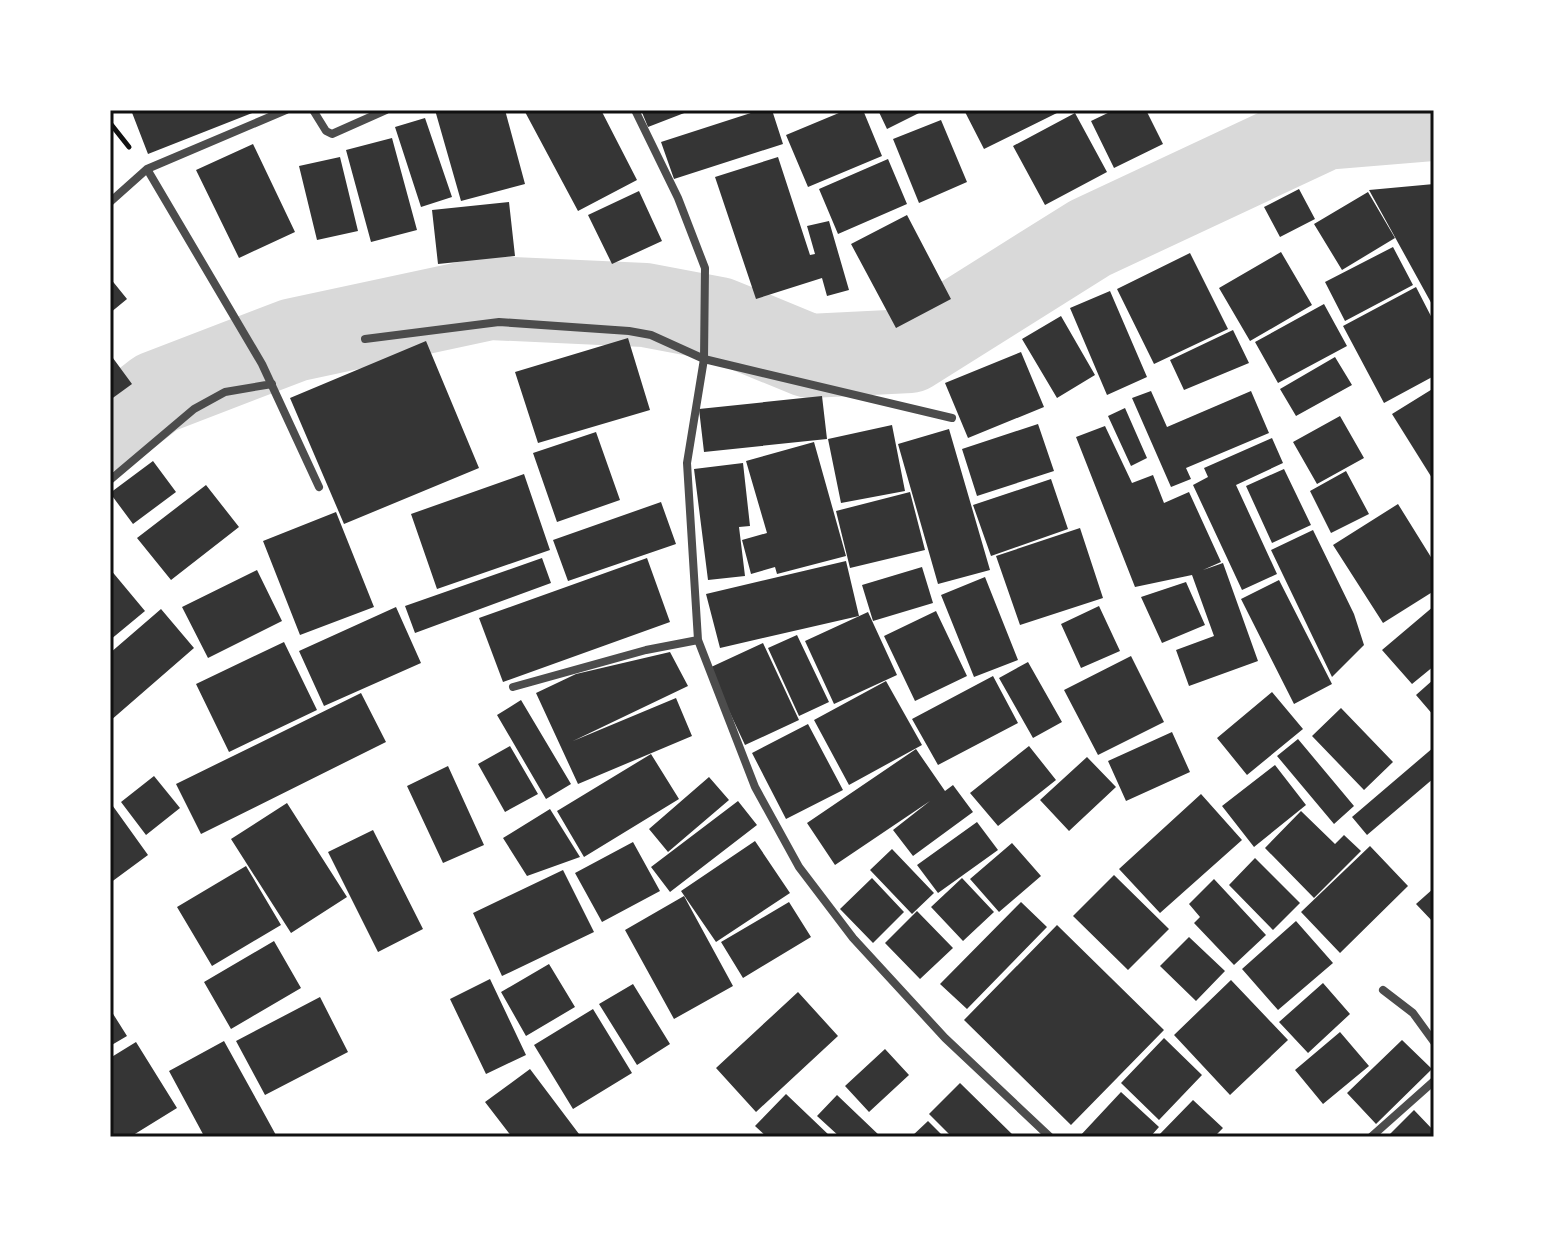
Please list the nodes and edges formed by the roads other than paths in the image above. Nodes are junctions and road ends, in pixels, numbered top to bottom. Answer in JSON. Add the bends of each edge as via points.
{"nodes":[{"id":1,"x":286,"y":110,"type":"edge"},
{"id":2,"x":313,"y":110,"type":"edge"},
{"id":3,"x":386,"y":110,"type":"edge"},
{"id":4,"x":635,"y":110,"type":"edge"},
{"id":5,"x":147,"y":169,"type":"junction"},
{"id":6,"x":110,"y":202,"type":"edge"},
{"id":7,"x":365,"y":339,"type":"dead end"},
{"id":8,"x":704,"y":359,"type":"junction"},
{"id":9,"x":272,"y":384,"type":"junction"},
{"id":10,"x":952,"y":418,"type":"dead end"},
{"id":11,"x":110,"y":480,"type":"edge"},
{"id":12,"x":319,"y":487,"type":"dead end"},
{"id":13,"x":698,"y":640,"type":"junction"},
{"id":14,"x":513,"y":687,"type":"dead end"},
{"id":15,"x":1383,"y":990,"type":"dead end"},
{"id":16,"x":1434,"y":1042,"type":"edge"},
{"id":17,"x":1434,"y":1081,"type":"edge"},
{"id":18,"x":1050,"y":1137,"type":"edge"},
{"id":19,"x":1371,"y":1137,"type":"edge"}],
"edges":[{"from":1,"to":5,"type":"street"},
{"from":2,"to":3,"type":"street","via":[[332,134]]},
{"from":4,"to":8,"type":"street","via":[[705,268]]},
{"from":5,"to":6,"type":"street"},
{"from":5,"to":9,"type":"street"},
{"from":7,"to":8,"type":"street","via":[[499,322],[629,331]]},
{"from":8,"to":10,"type":"street"},
{"from":8,"to":13,"type":"street","via":[[687,463]]},
{"from":9,"to":11,"type":"street","via":[[225,392],[194,409]]},
{"from":9,"to":12,"type":"street"},
{"from":13,"to":14,"type":"street"},
{"from":13,"to":18,"type":"street","via":[[755,787],[799,867],[853,938],[945,1038]]},
{"from":15,"to":16,"type":"street","via":[[1413,1013]]},
{"from":17,"to":19,"type":"street"}]}
